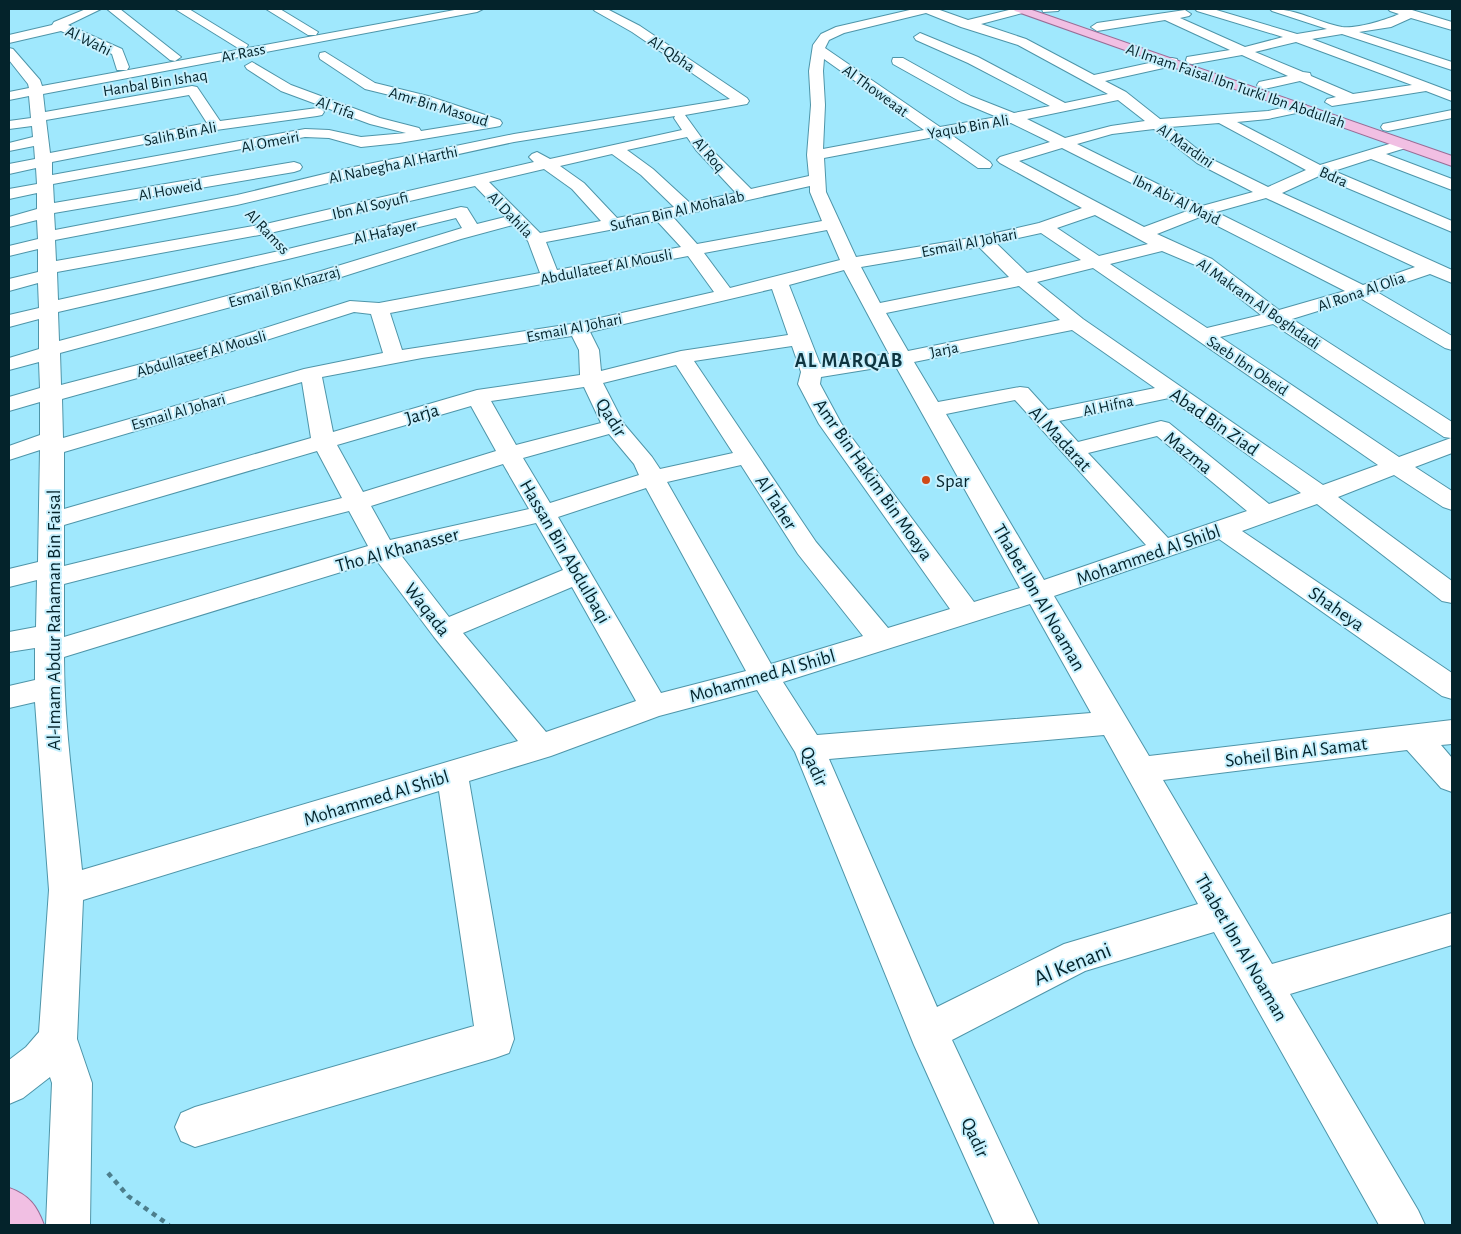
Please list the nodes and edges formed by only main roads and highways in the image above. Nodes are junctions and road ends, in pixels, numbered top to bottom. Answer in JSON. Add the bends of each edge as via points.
{"nodes":[{"id":1,"x":1021,"y":9,"type":"edge"},
{"id":2,"x":1048,"y":9,"type":"edge"},
{"id":3,"x":1452,"y":149,"type":"edge"},
{"id":4,"x":1452,"y":161,"type":"edge"},
{"id":5,"x":9,"y":1209,"type":"edge"},
{"id":6,"x":22,"y":1225,"type":"edge"}],
"edges":[{"from":1,"to":4,"type":"main road","name":"Al Imam Faisal Ibn Turki Ibn Abdullah"},
{"from":2,"to":3,"type":"main road","name":"Al Imam Faisal Ibn Turki Ibn Abdullah"},
{"from":5,"to":6,"type":"main road"}]}
